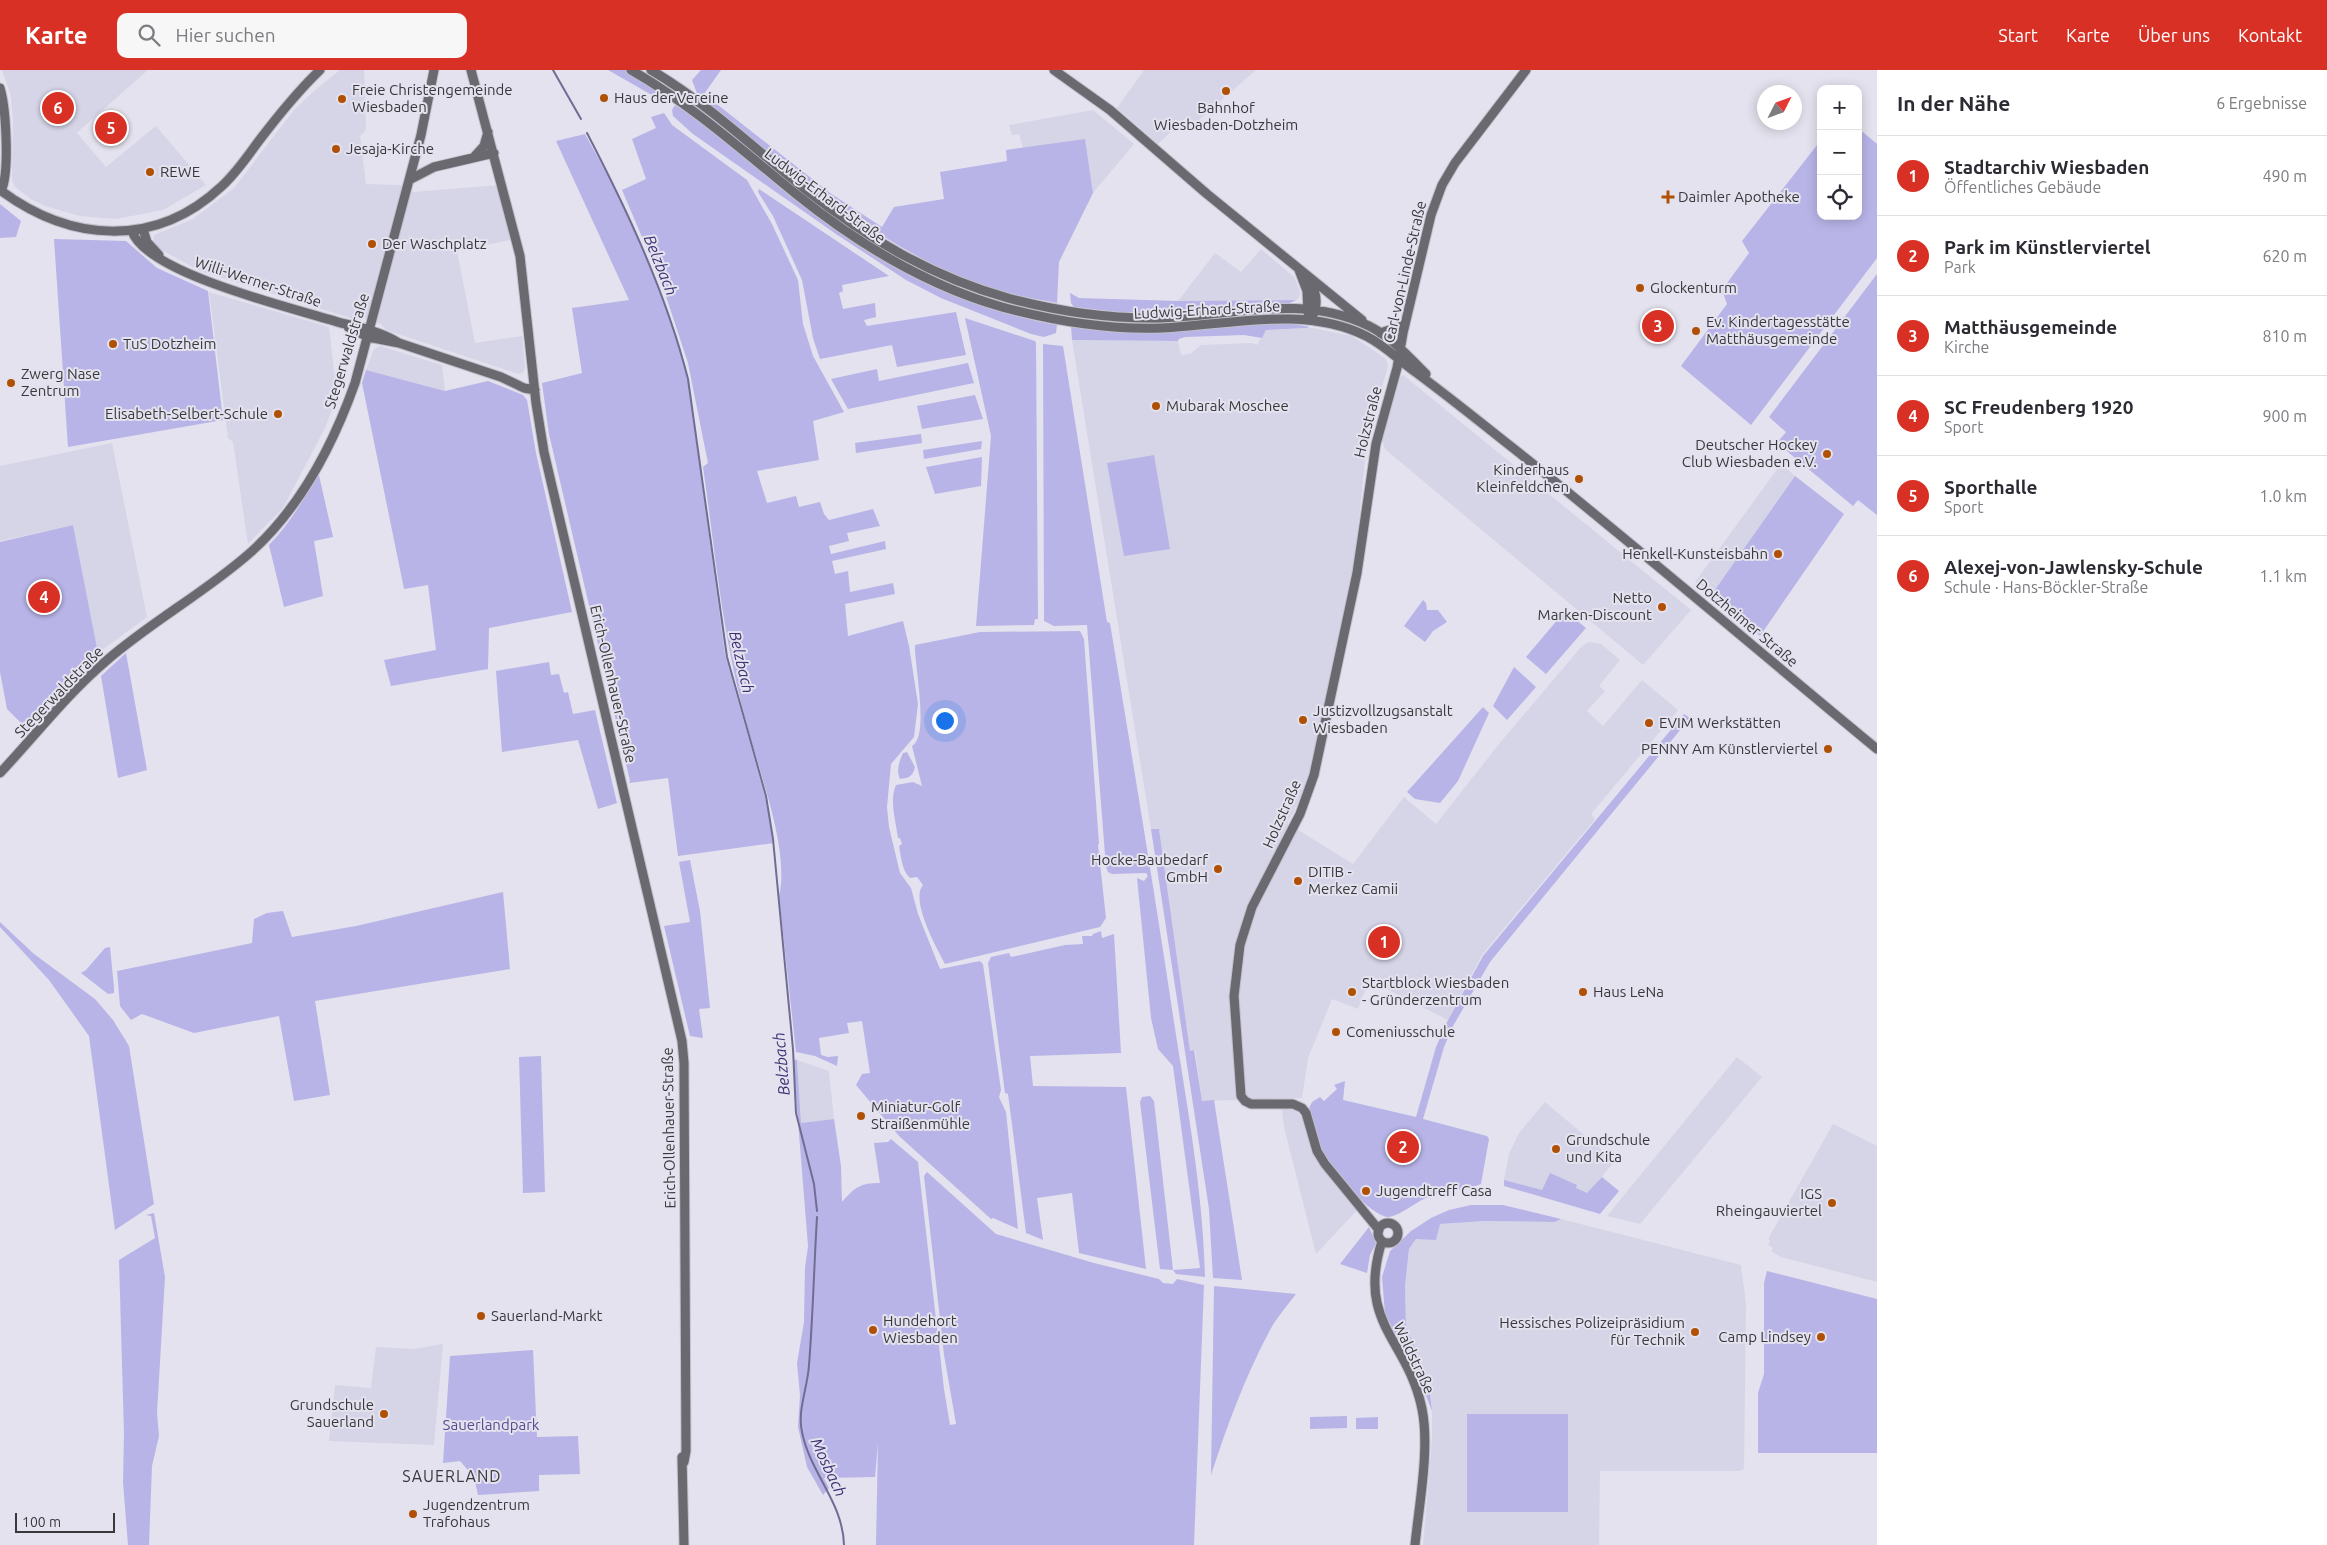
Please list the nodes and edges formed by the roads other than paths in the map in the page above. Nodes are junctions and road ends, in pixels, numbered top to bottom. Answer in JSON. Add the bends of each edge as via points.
{"nodes":[{"id":1,"x":434,"y":70,"type":"edge"},
{"id":2,"x":471,"y":70,"type":"edge"},
{"id":3,"x":631,"y":70,"type":"edge"},
{"id":4,"x":651,"y":70,"type":"edge"},
{"id":5,"x":1526,"y":70,"type":"edge"},
{"id":6,"x":320,"y":71,"type":"edge"},
{"id":7,"x":1057,"y":72,"type":"edge"},
{"id":8,"x":0,"y":88,"type":"edge"},
{"id":9,"x":670,"y":88,"type":"junction"},
{"id":10,"x":688,"y":101,"type":"junction"},
{"id":11,"x":488,"y":132,"type":"junction"},
{"id":12,"x":416,"y":152,"type":"junction"},
{"id":13,"x":494,"y":153,"type":"junction"},
{"id":14,"x":474,"y":157,"type":"junction"},
{"id":15,"x":5,"y":162,"type":"junction"},
{"id":16,"x":434,"y":167,"type":"junction"},
{"id":17,"x":0,"y":174,"type":"edge"},
{"id":18,"x":409,"y":180,"type":"junction"},
{"id":19,"x":0,"y":190,"type":"edge"},
{"id":20,"x":143,"y":228,"type":"junction"},
{"id":21,"x":132,"y":231,"type":"junction"},
{"id":22,"x":168,"y":264,"type":"junction"},
{"id":23,"x":1296,"y":266,"type":"junction"},
{"id":24,"x":1308,"y":276,"type":"junction"},
{"id":25,"x":1311,"y":310,"type":"junction"},
{"id":26,"x":1310,"y":320,"type":"junction"},
{"id":27,"x":1404,"y":325,"type":"junction"},
{"id":28,"x":1370,"y":327,"type":"junction"},
{"id":29,"x":369,"y":333,"type":"junction"},
{"id":30,"x":1380,"y":333,"type":"junction"},
{"id":31,"x":1400,"y":350,"type":"junction"},
{"id":32,"x":1399,"y":360,"type":"junction"},
{"id":33,"x":501,"y":378,"type":"junction"},
{"id":34,"x":534,"y":379,"type":"junction"},
{"id":35,"x":1436,"y":385,"type":"junction"},
{"id":36,"x":535,"y":390,"type":"junction"},
{"id":37,"x":1877,"y":749,"type":"edge"},
{"id":38,"x":0,"y":773,"type":"edge"},
{"id":39,"x":1382,"y":1227,"type":"junction"},
{"id":40,"x":1386,"y":1242,"type":"junction"},
{"id":41,"x":684,"y":1545,"type":"edge"},
{"id":42,"x":1415,"y":1545,"type":"edge"}],
"edges":[{"from":1,"to":12,"type":"street","name":"Stegerwaldstraße"},
{"from":2,"to":11,"type":"street","name":"Erich-Ollenhauer-Straße"},
{"from":3,"to":9,"type":"street","name":"Ludwig-Erhard-Straße"},
{"from":4,"to":9,"type":"street","name":"Ludwig-Erhard-Straße"},
{"from":5,"to":27,"type":"street","name":"Carl-von-Linde-Straße","via":[[1442,185],[1431,215]]},
{"from":6,"to":20,"type":"street","via":[[277,117],[222,186],[180,216]]},
{"from":7,"to":23,"type":"street","via":[[1110,110]]},
{"from":8,"to":15,"type":"street"},
{"from":9,"to":10,"type":"street","name":"Ludwig-Erhard-Straße"},
{"from":10,"to":25,"type":"street","name":"Ludwig-Erhard-Straße","via":[[864,233],[913,261],[967,285],[1055,309],[1104,316],[1161,318],[1281,308]]},
{"from":10,"to":26,"type":"street","name":"Ludwig-Erhard-Straße","via":[[800,197],[859,241],[909,270],[964,295],[1034,315],[1103,326],[1160,328]]},
{"from":11,"to":13,"type":"street","name":"Erich-Ollenhauer-Straße"},
{"from":11,"to":14,"type":"street","via":[[484,146]]},
{"from":12,"to":16,"type":"street","via":[[425,164]]},
{"from":12,"to":18,"type":"street","name":"Stegerwaldstraße"},
{"from":13,"to":14,"type":"street"},
{"from":13,"to":34,"type":"street","name":"Erich-Ollenhauer-Straße","via":[[520,256]]},
{"from":14,"to":16,"type":"street"},
{"from":15,"to":17,"type":"street"},
{"from":15,"to":19,"type":"street","via":[[6,178]]},
{"from":16,"to":18,"type":"street"},
{"from":18,"to":29,"type":"street","name":"Stegerwaldstraße"},
{"from":19,"to":21,"type":"street","via":[[32,212],[57,222],[96,231]]},
{"from":20,"to":21,"type":"street"},
{"from":20,"to":22,"type":"street","name":"Willi-Werner-Straße","via":[[147,242]]},
{"from":21,"to":22,"type":"street","name":"Willi-Werner-Straße","via":[[141,247]]},
{"from":22,"to":29,"type":"street","name":"Willi-Werner-Straße","via":[[198,279]]},
{"from":23,"to":24,"type":"street"},
{"from":23,"to":25,"type":"street"},
{"from":24,"to":25,"type":"street","via":[[1315,292]]},
{"from":24,"to":28,"type":"street"},
{"from":25,"to":26,"type":"street"},
{"from":25,"to":28,"type":"street","name":"Ludwig-Erhard-Straße","via":[[1352,319]]},
{"from":26,"to":32,"type":"street","name":"Ludwig-Erhard-Straße","via":[[1356,331]]},
{"from":27,"to":30,"type":"street"},
{"from":27,"to":31,"type":"street","name":"Carl-von-Linde-Straße"},
{"from":28,"to":30,"type":"street","name":"Ludwig-Erhard-Straße"},
{"from":29,"to":33,"type":"street","name":"Willi-Werner-Straße","via":[[385,335],[399,343]]},
{"from":29,"to":38,"type":"street","name":"Stegerwaldstraße","via":[[346,408],[309,480],[284,518],[250,553],[100,666]]},
{"from":30,"to":31,"type":"street","name":"Ludwig-Erhard-Straße"},
{"from":31,"to":32,"type":"street","name":"Carl-von-Linde-Straße"},
{"from":31,"to":35,"type":"street","name":"Dotzheimer Straße"},
{"from":32,"to":35,"type":"street","name":"Dotzheimer Straße"},
{"from":32,"to":39,"type":"street","name":"Holzstraße","via":[[1376,444],[1355,583],[1314,775],[1300,814],[1248,919],[1234,984],[1242,1099],[1251,1104],[1293,1104],[1302,1108],[1325,1164]]},
{"from":33,"to":34,"type":"street","name":"Willi-Werner-Straße"},
{"from":33,"to":36,"type":"street","name":"Willi-Werner-Straße"},
{"from":34,"to":36,"type":"street","name":"Erich-Ollenhauer-Straße"},
{"from":35,"to":37,"type":"street","name":"Dotzheimer Straße"},
{"from":36,"to":41,"type":"street","name":"Erich-Ollenhauer-Straße","via":[[544,452],[682,1041]]},
{"from":39,"to":40,"type":"street","via":[[1379,1236]]},
{"from":39,"to":40,"type":"street","via":[[1392,1225],[1398,1232],[1395,1240]]},
{"from":40,"to":42,"type":"street","name":"Waldstraße","via":[[1376,1272],[1378,1313],[1415,1385],[1424,1420]]}]}
